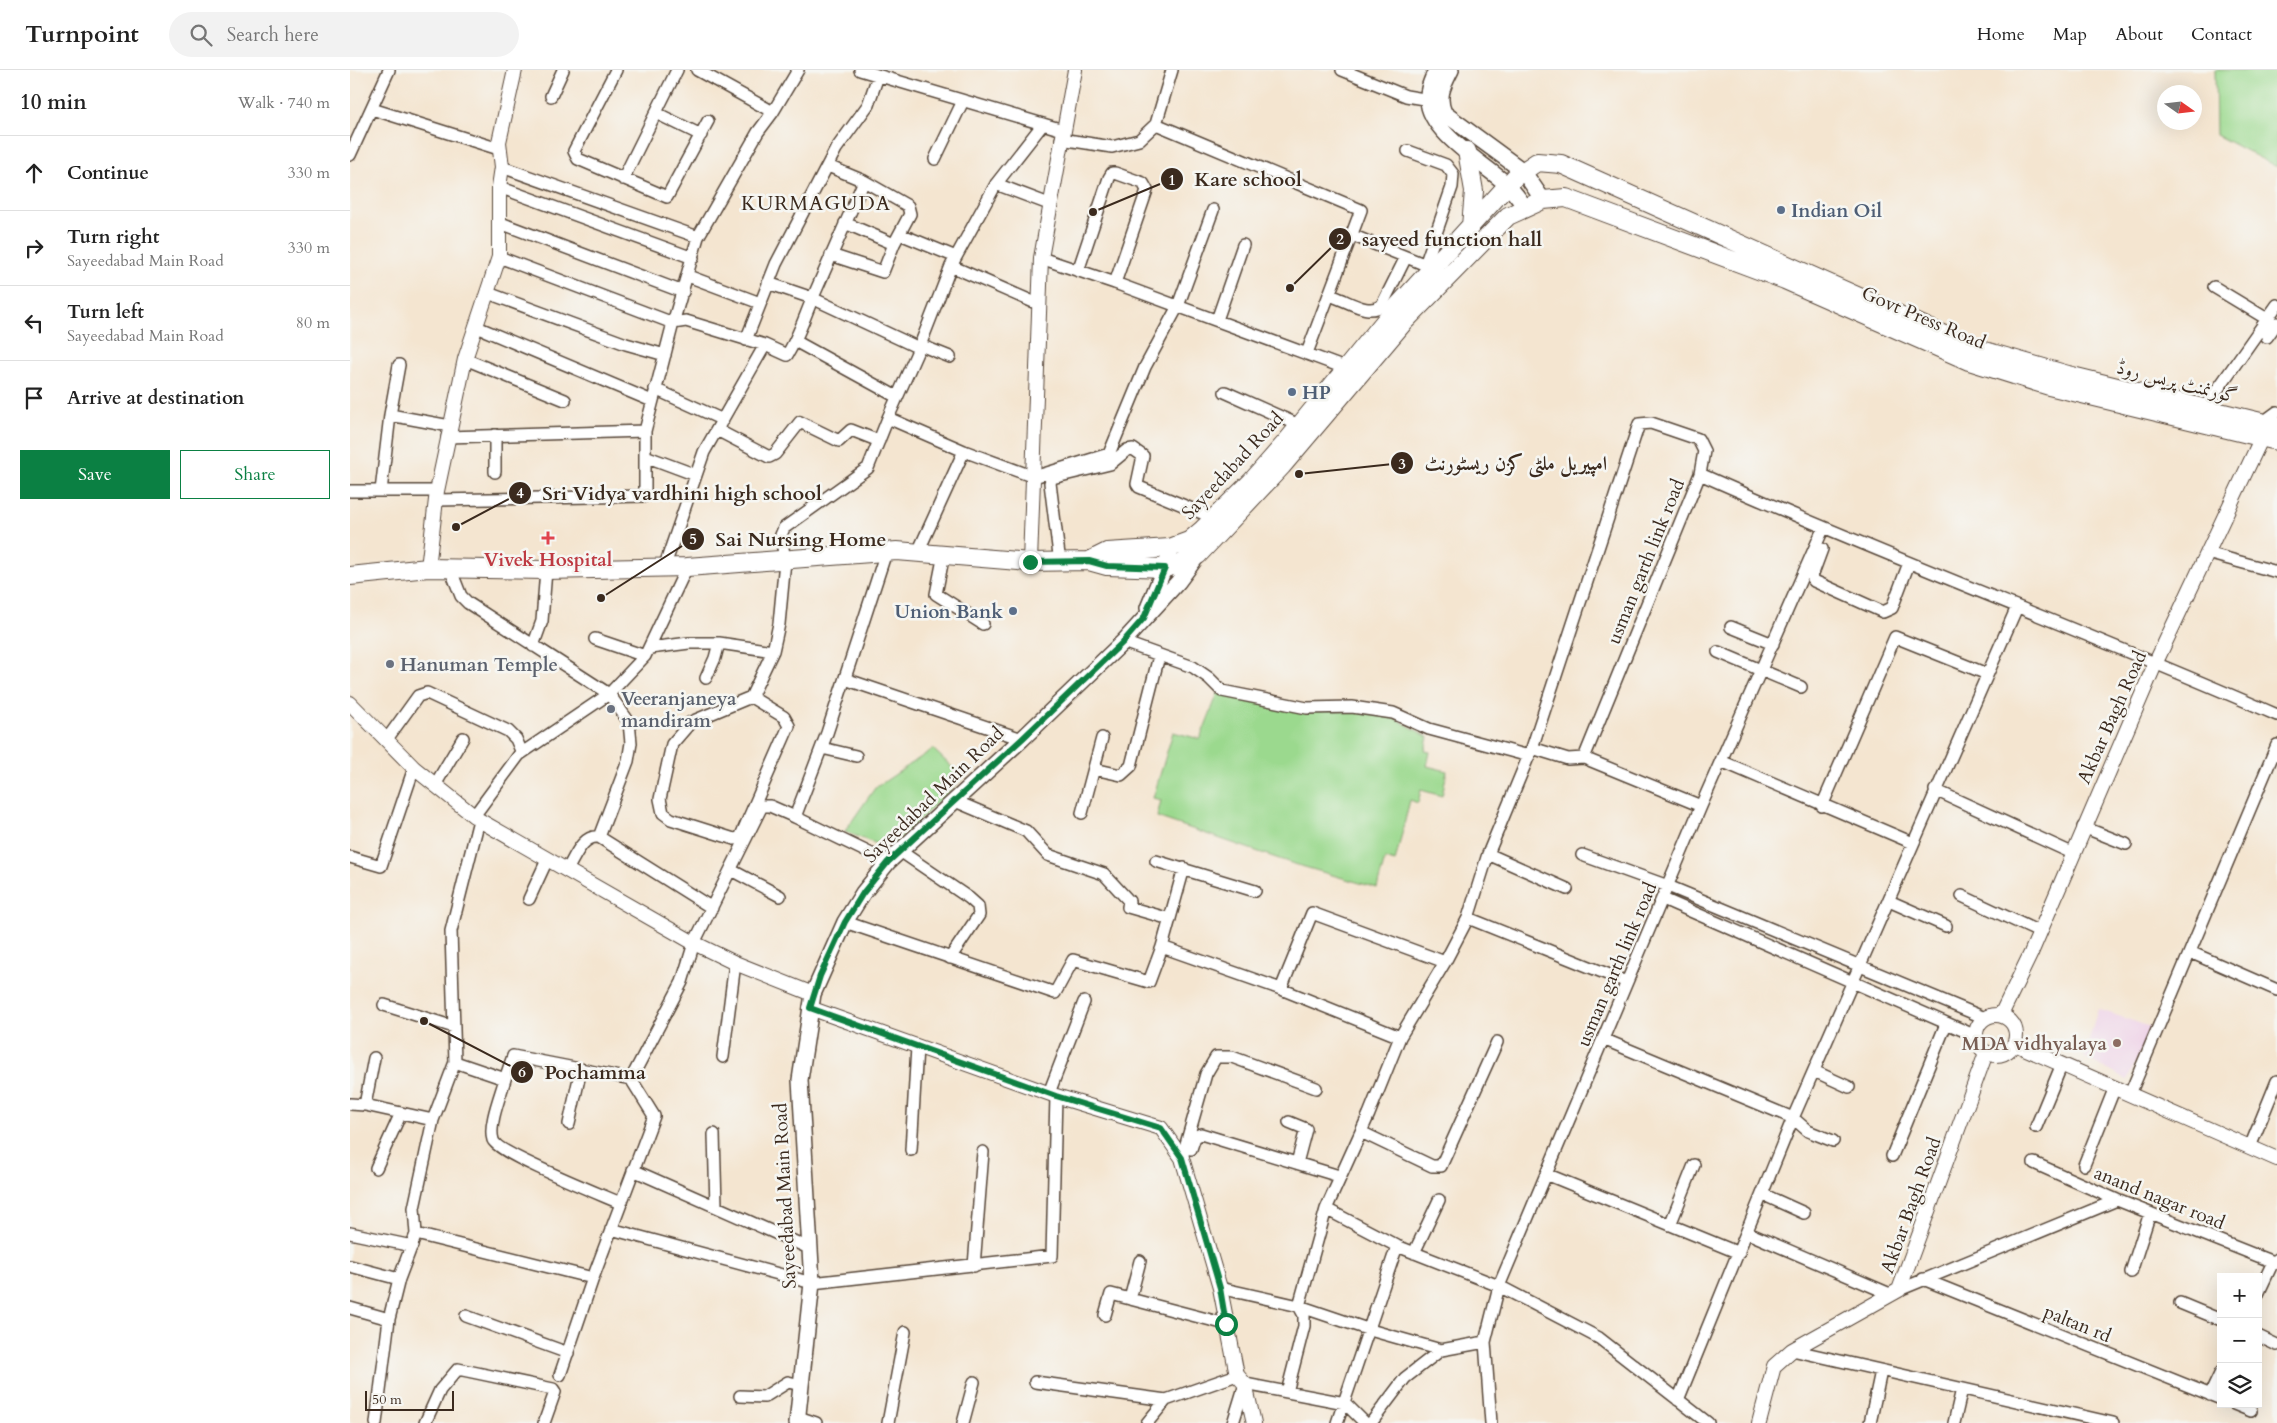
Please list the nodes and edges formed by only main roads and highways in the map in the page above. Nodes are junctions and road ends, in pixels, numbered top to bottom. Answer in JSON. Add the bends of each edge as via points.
{"nodes":[{"id":1,"x":1436,"y":70,"type":"edge"},
{"id":2,"x":1450,"y":70,"type":"edge"},
{"id":3,"x":1434,"y":101,"type":"junction"},
{"id":4,"x":1467,"y":151,"type":"junction"},
{"id":5,"x":1515,"y":178,"type":"junction"},
{"id":6,"x":1566,"y":198,"type":"joint"},
{"id":7,"x":1543,"y":200,"type":"junction"},
{"id":8,"x":1525,"y":207,"type":"junction"},
{"id":9,"x":1471,"y":226,"type":"junction"},
{"id":10,"x":2269,"y":432,"type":"edge"},
{"id":11,"x":1170,"y":548,"type":"junction"},
{"id":12,"x":1193,"y":548,"type":"junction"},
{"id":13,"x":1089,"y":561,"type":"junction"},
{"id":14,"x":1174,"y":571,"type":"junction"},
{"id":15,"x":350,"y":576,"type":"edge"},
{"id":16,"x":797,"y":1420,"type":"edge"}],
"edges":[{"from":1,"to":3,"type":"main road","via":[[1430,85]]},
{"from":2,"to":3,"type":"main road"},
{"from":3,"to":4,"type":"main road","via":[[1432,114],[1444,132]]},
{"from":3,"to":5,"type":"main road"},
{"from":4,"to":5,"type":"main road"},
{"from":4,"to":9,"type":"main road","via":[[1474,186]]},
{"from":5,"to":7,"type":"main road"},
{"from":5,"to":8,"type":"main road"},
{"from":5,"to":9,"type":"main road","name":"Sayeedabad Road"},
{"from":5,"to":10,"type":"main road","name":"گورنمنٹ پریس روڈ","via":[[1537,162],[1561,164],[1971,347],[2203,410]]},
{"from":6,"to":7,"type":"main road","name":"Sayeedabad Road"},
{"from":6,"to":10,"type":"main road","name":"Govt Press Road","via":[[1784,280],[1969,361],[2049,386]]},
{"from":7,"to":8,"type":"main road","name":"Sayeedabad Road"},
{"from":8,"to":12,"type":"main road","name":"Sayeedabad Road","via":[[1508,216],[1404,322],[1282,466]]},
{"from":9,"to":12,"type":"main road","name":"Sayeedabad Road","via":[[1429,266],[1300,425],[1214,518]]},
{"from":11,"to":12,"type":"main road","name":"Sayeedabad Road"},
{"from":11,"to":13,"type":"main road","via":[[1107,552]]},
{"from":11,"to":14,"type":"main road","name":"Sayeedabad Main Road"},
{"from":12,"to":14,"type":"main road","name":"Sayeedabad Road"},
{"from":13,"to":14,"type":"main road","via":[[1107,566]]},
{"from":13,"to":15,"type":"main road","via":[[1030,562],[886,552],[687,567],[428,568]]},
{"from":14,"to":16,"type":"main road","name":"Sayeedabad Main Road","via":[[1144,618],[1123,642],[888,862],[845,922],[812,1001],[800,1080],[812,1283]]}]}
